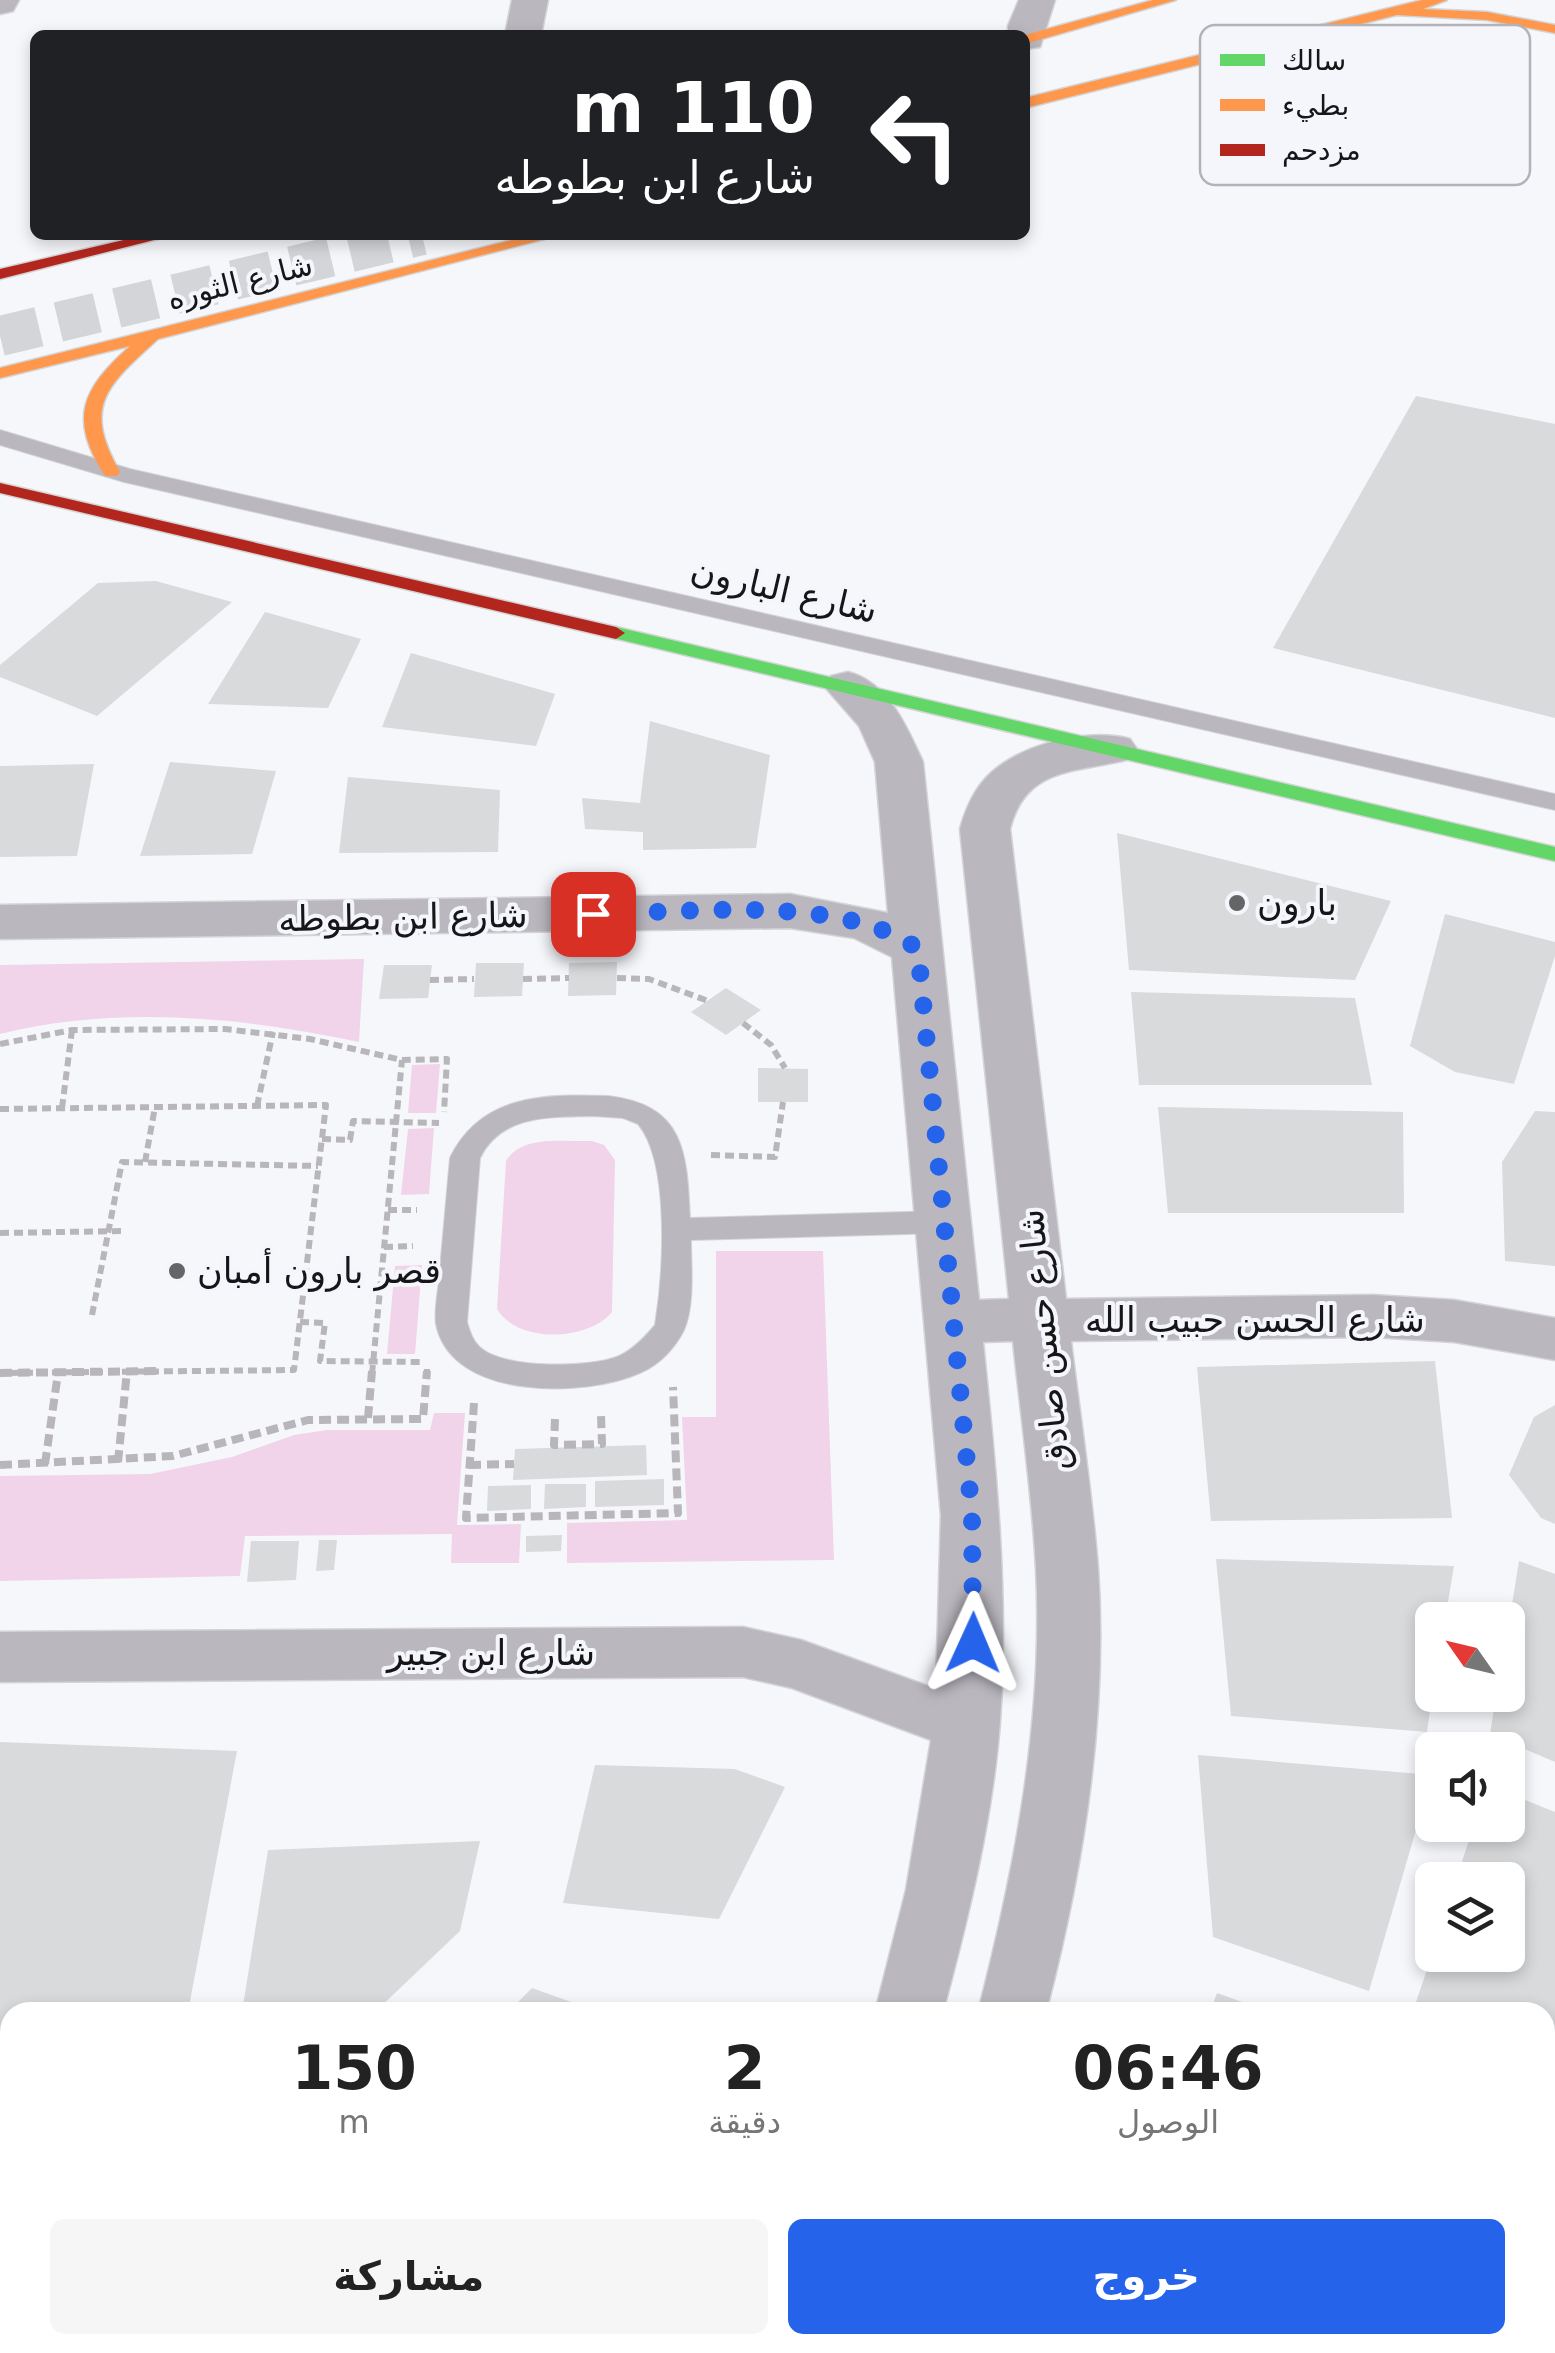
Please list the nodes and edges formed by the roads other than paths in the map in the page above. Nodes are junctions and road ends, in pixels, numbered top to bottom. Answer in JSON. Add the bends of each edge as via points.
{"nodes":[{"id":1,"x":530,"y":0,"type":"edge"},
{"id":2,"x":1037,"y":0,"type":"edge"},
{"id":3,"x":1440,"y":0,"type":"edge"},
{"id":4,"x":1149,"y":2,"type":"edge"},
{"id":5,"x":1394,"y":12,"type":"junction"},
{"id":6,"x":1341,"y":25,"type":"edge"},
{"id":7,"x":1555,"y":29,"type":"edge"},
{"id":8,"x":524,"y":30,"type":"edge"},
{"id":9,"x":1026,"y":30,"type":"edge"},
{"id":10,"x":1030,"y":38,"type":"edge"},
{"id":11,"x":1200,"y":60,"type":"edge"},
{"id":12,"x":1030,"y":102,"type":"edge"},
{"id":13,"x":145,"y":240,"type":"edge"},
{"id":14,"x":532,"y":240,"type":"edge"},
{"id":15,"x":0,"y":274,"type":"edge"},
{"id":16,"x":151,"y":335,"type":"junction"},
{"id":17,"x":0,"y":373,"type":"edge"},
{"id":18,"x":0,"y":436,"type":"edge"},
{"id":19,"x":111,"y":472,"type":"junction"},
{"id":20,"x":0,"y":488,"type":"edge"},
{"id":21,"x":848,"y":686,"type":"junction"},
{"id":22,"x":1113,"y":749,"type":"junction"},
{"id":23,"x":1555,"y":802,"type":"edge"},
{"id":24,"x":1555,"y":854,"type":"edge"},
{"id":25,"x":0,"y":922,"type":"edge"},
{"id":26,"x":918,"y":949,"type":"junction"},
{"id":27,"x":944,"y":1222,"type":"junction"},
{"id":28,"x":675,"y":1229,"type":"junction"},
{"id":29,"x":1042,"y":1320,"type":"junction"},
{"id":30,"x":953,"y":1321,"type":"junction"},
{"id":31,"x":1555,"y":1339,"type":"edge"},
{"id":32,"x":0,"y":1657,"type":"edge"},
{"id":33,"x":968,"y":1722,"type":"junction"},
{"id":34,"x":912,"y":2002,"type":"edge"},
{"id":35,"x":1014,"y":2002,"type":"edge"}],
"edges":[{"from":1,"to":8,"type":"street"},
{"from":2,"to":9,"type":"street"},
{"from":3,"to":5,"type":"main road"},
{"from":4,"to":10,"type":"main road"},
{"from":5,"to":6,"type":"main road"},
{"from":5,"to":7,"type":"main road","via":[[1488,16]]},
{"from":11,"to":12,"type":"main road"},
{"from":13,"to":15,"type":"main road","name":"شارع الثوره"},
{"from":14,"to":16,"type":"main road","name":"شارع الثوره"},
{"from":16,"to":17,"type":"main road","name":"شارع الثوره"},
{"from":16,"to":19,"type":"main road","via":[[108,375],[90,408],[90,441]]},
{"from":18,"to":19,"type":"lane","name":"شارع البارون"},
{"from":19,"to":23,"type":"lane","name":"شارع البارون"},
{"from":20,"to":21,"type":"main road"},
{"from":21,"to":22,"type":"main road"},
{"from":21,"to":26,"type":"street","via":[[882,721],[899,762]]},
{"from":22,"to":24,"type":"main road"},
{"from":22,"to":29,"type":"street","name":"شارع حسن صادق","via":[[1060,756],[1030,768],[997,795],[986,818]]},
{"from":25,"to":26,"type":"street","name":"شارع ابن بطوطه","via":[[790,911],[866,923]]},
{"from":26,"to":27,"type":"street"},
{"from":27,"to":28,"type":"lane"},
{"from":27,"to":30,"type":"street"},
{"from":28,"to":28,"type":"lane","via":[[671,1326],[643,1358],[601,1373],[518,1373],[477,1362],[457,1341],[451,1322],[466,1158],[488,1124],[536,1108],[613,1108],[651,1118],[663,1130],[670,1154]]},
{"from":29,"to":30,"type":"street","name":"شارع الحسن حبيب الله"},
{"from":29,"to":31,"type":"street","name":"شارع الحسن حبيب الله","via":[[1400,1317]]},
{"from":29,"to":35,"type":"street","name":"شارع حسن صادق","via":[[1065,1534],[1068,1676],[1048,1850]]},
{"from":30,"to":33,"type":"street","via":[[974,1565]]},
{"from":32,"to":33,"type":"street","name":"شارع ابن جبير","via":[[743,1652],[807,1664],[912,1712]]},
{"from":33,"to":34,"type":"street","via":[[945,1872]]}]}
